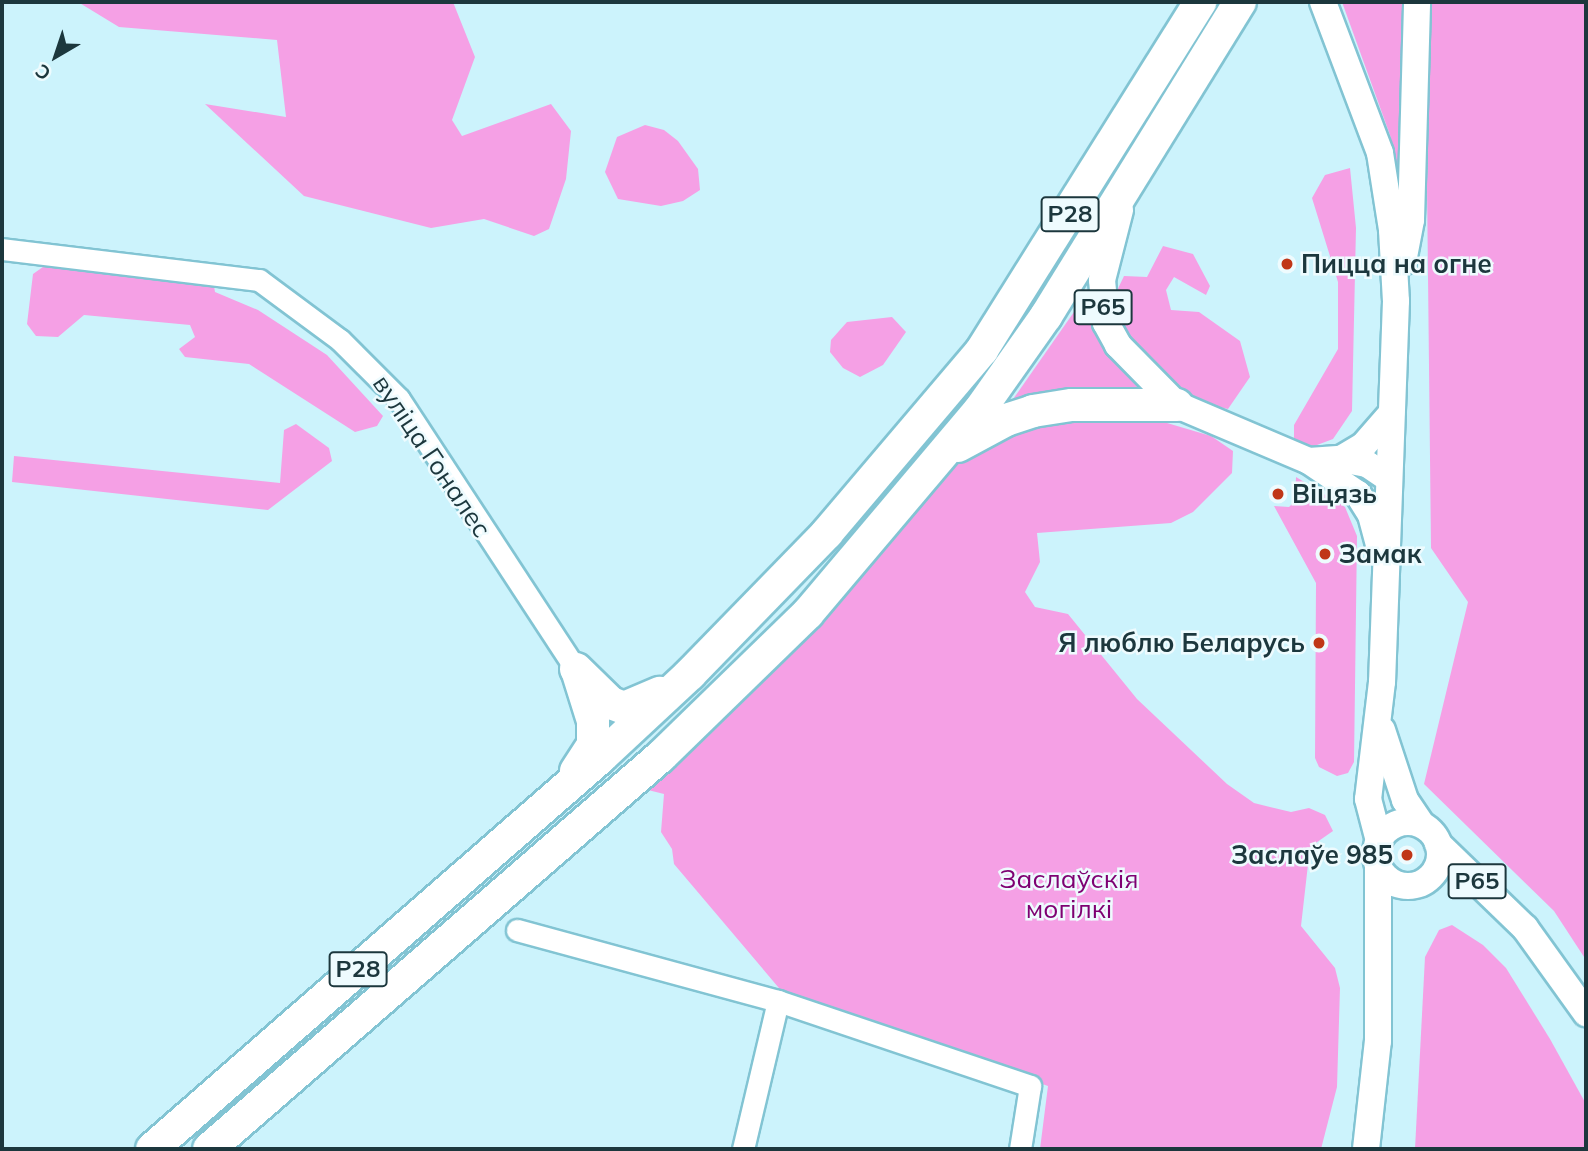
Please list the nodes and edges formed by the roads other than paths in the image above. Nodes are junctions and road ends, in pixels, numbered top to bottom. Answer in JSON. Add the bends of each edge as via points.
{"nodes":[{"id":1,"x":1200,"y":2,"type":"edge"},
{"id":2,"x":1240,"y":2,"type":"edge"},
{"id":3,"x":1323,"y":2,"type":"edge"},
{"id":4,"x":1417,"y":2,"type":"edge"},
{"id":5,"x":1128,"y":186,"type":"junction"},
{"id":6,"x":2,"y":249,"type":"edge"},
{"id":7,"x":1396,"y":301,"type":"junction"},
{"id":8,"x":1177,"y":405,"type":"junction"},
{"id":9,"x":1391,"y":414,"type":"junction"},
{"id":10,"x":942,"y":457,"type":"junction"},
{"id":11,"x":1341,"y":459,"type":"junction"},
{"id":12,"x":1309,"y":461,"type":"junction"},
{"id":13,"x":1388,"y":478,"type":"junction"},
{"id":14,"x":1358,"y":494,"type":"junction"},
{"id":15,"x":1384,"y":564,"type":"junction"},
{"id":16,"x":576,"y":669,"type":"junction"},
{"id":17,"x":691,"y":674,"type":"junction"},
{"id":18,"x":1380,"y":723,"type":"junction"},
{"id":19,"x":564,"y":788,"type":"junction"},
{"id":20,"x":1421,"y":824,"type":"junction"},
{"id":21,"x":1438,"y":844,"type":"junction"},
{"id":22,"x":1378,"y":853,"type":"junction"},
{"id":23,"x":1423,"y":881,"type":"junction"},
{"id":24,"x":1515,"y":917,"type":"junction"},
{"id":25,"x":517,"y":930,"type":"dead end"},
{"id":26,"x":1380,"y":933,"type":"junction"},
{"id":27,"x":778,"y":1001,"type":"junction"},
{"id":28,"x":1586,"y":1013,"type":"edge"},
{"id":29,"x":152,"y":1149,"type":"edge"},
{"id":30,"x":209,"y":1149,"type":"edge"},
{"id":31,"x":743,"y":1149,"type":"edge"},
{"id":32,"x":1020,"y":1149,"type":"edge"},
{"id":33,"x":1366,"y":1149,"type":"edge"}],
"edges":[{"from":1,"to":17,"type":"highway","number":"Р28","via":[[982,350],[827,533]]},
{"from":2,"to":5,"type":"highway","number":"Р28"},
{"from":3,"to":7,"type":"main road","number":"Р65","via":[[1380,153]]},
{"from":4,"to":7,"type":"main road","number":"Р65","via":[[1411,220]]},
{"from":5,"to":8,"type":"main road","number":"Р65","via":[[1102,280],[1107,323],[1118,345]]},
{"from":5,"to":10,"type":"highway","number":"Р28","via":[[1046,316]]},
{"from":6,"to":16,"type":"street","name":"вуліца Гоналес","via":[[258,280],[340,340],[399,399]]},
{"from":7,"to":9,"type":"main road","number":"Р65"},
{"from":8,"to":10,"type":"highway","number":"Р65","via":[[1072,405],[1033,411],[1006,420]]},
{"from":8,"to":12,"type":"main road","number":"Р65"},
{"from":9,"to":11,"type":"main road","via":[[1363,446]]},
{"from":9,"to":13,"type":"main road","number":"Р65"},
{"from":10,"to":30,"type":"highway","number":"Р28","via":[[808,613],[732,691]]},
{"from":11,"to":12,"type":"main road","number":"Р65"},
{"from":11,"to":13,"type":"main road","number":"Р65","via":[[1367,464]]},
{"from":12,"to":14,"type":"main road","number":"Р65"},
{"from":13,"to":14,"type":"main road"},
{"from":13,"to":15,"type":"main road","number":"Р65"},
{"from":14,"to":15,"type":"main road","via":[[1371,515]]},
{"from":15,"to":18,"type":"main road","number":"Р65"},
{"from":16,"to":17,"type":"highway","via":[[611,703],[624,708],[642,704]]},
{"from":16,"to":19,"type":"highway","via":[[593,721],[593,745]]},
{"from":17,"to":19,"type":"highway","number":"Р28"},
{"from":18,"to":20,"type":"main road","number":"Р65","via":[[1405,800]]},
{"from":18,"to":22,"type":"main road","number":"Р65","via":[[1368,799]]},
{"from":19,"to":29,"type":"highway","number":"Р28"},
{"from":20,"to":21,"type":"main road","number":"Р65"},
{"from":20,"to":22,"type":"main road","via":[[1396,824]]},
{"from":21,"to":23,"type":"main road","number":"Р65","via":[[1439,863]]},
{"from":21,"to":24,"type":"main road","number":"Р65"},
{"from":22,"to":23,"type":"main road","number":"Р65","via":[[1394,882]]},
{"from":22,"to":26,"type":"main road"},
{"from":23,"to":24,"type":"main road","number":"Р65","via":[[1468,890]]},
{"from":23,"to":26,"type":"main road"},
{"from":24,"to":28,"type":"main road","number":"Р65"},
{"from":25,"to":27,"type":"street"},
{"from":26,"to":33,"type":"main road","via":[[1378,1041]]},
{"from":27,"to":31,"type":"street"},
{"from":27,"to":32,"type":"street","via":[[1030,1086]]}]}
